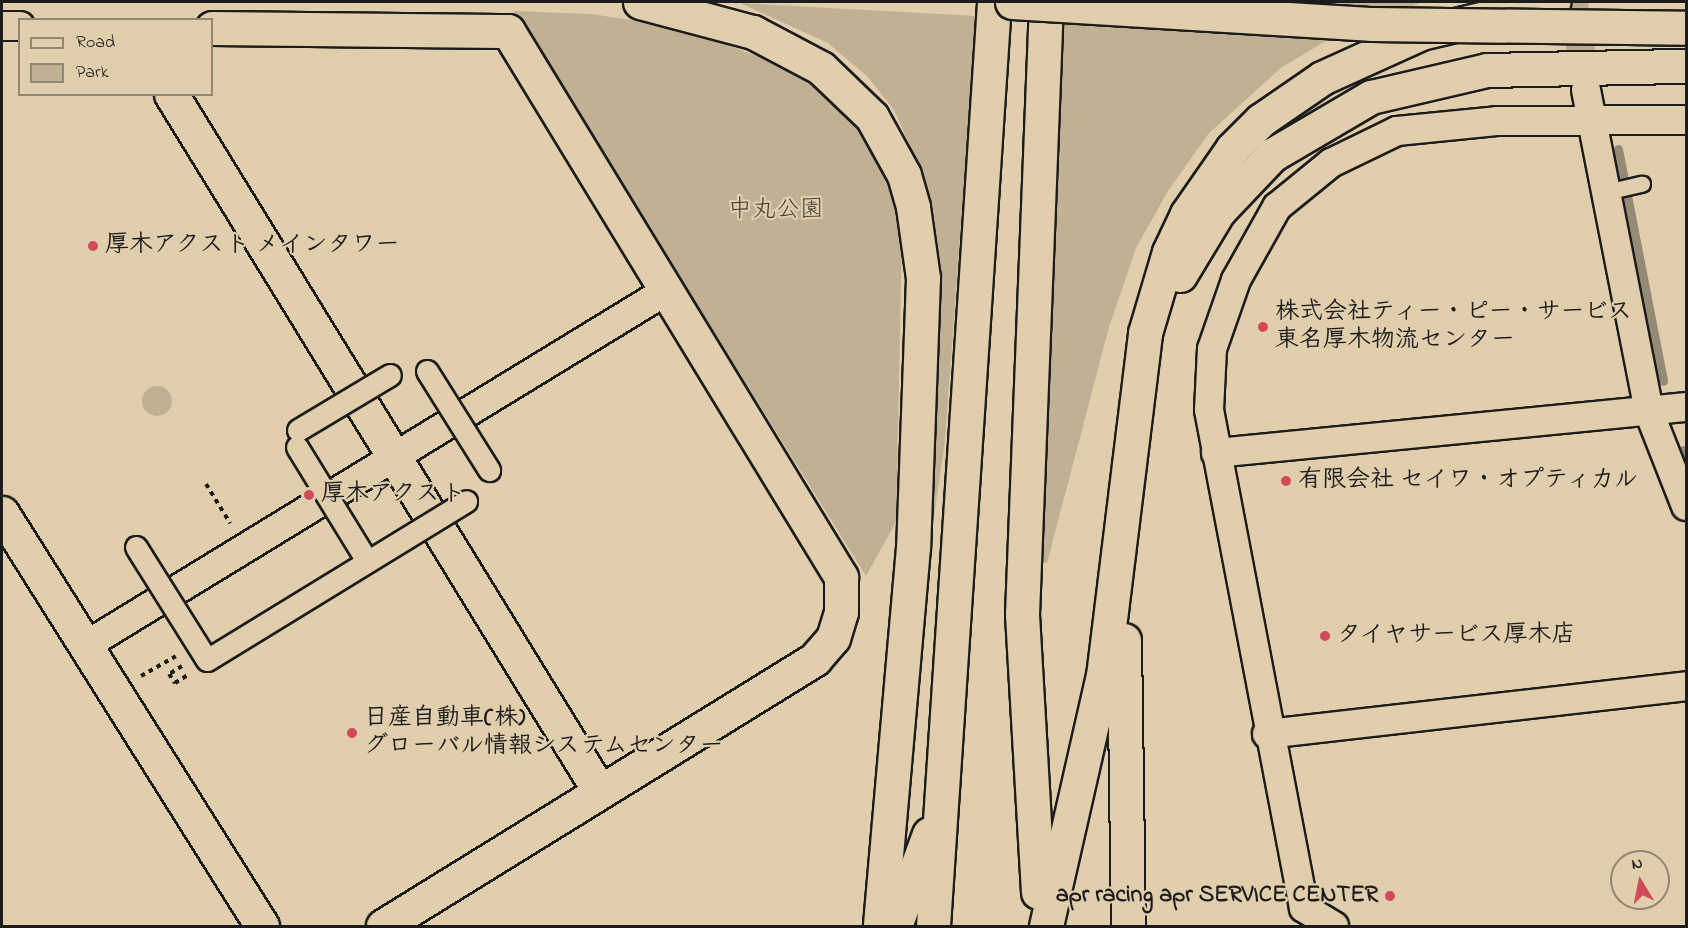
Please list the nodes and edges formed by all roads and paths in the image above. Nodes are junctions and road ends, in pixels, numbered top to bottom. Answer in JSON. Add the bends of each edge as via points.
{"nodes":[{"id":1,"x":640,"y":2,"type":"edge"},
{"id":2,"x":994,"y":2,"type":"edge"},
{"id":3,"x":1012,"y":2,"type":"edge"},
{"id":4,"x":1047,"y":2,"type":"edge"},
{"id":5,"x":1553,"y":2,"type":"edge"},
{"id":6,"x":2,"y":26,"type":"edge"},
{"id":7,"x":18,"y":26,"type":"edge"},
{"id":8,"x":213,"y":28,"type":"edge"},
{"id":9,"x":1686,"y":28,"type":"edge"},
{"id":10,"x":1686,"y":66,"type":"edge"},
{"id":11,"x":1586,"y":90,"type":"tunnel mouth"},
{"id":12,"x":172,"y":96,"type":"edge"},
{"id":13,"x":1686,"y":120,"type":"edge"},
{"id":14,"x":1592,"y":121,"type":"junction"},
{"id":15,"x":1638,"y":185,"type":"dead end"},
{"id":16,"x":1612,"y":191,"type":"junction"},
{"id":17,"x":666,"y":291,"type":"junction"},
{"id":18,"x":427,"y":372,"type":"dead end"},
{"id":19,"x":390,"y":375,"type":"dead end"},
{"id":20,"x":1686,"y":407,"type":"edge"},
{"id":21,"x":1649,"y":412,"type":"junction"},
{"id":22,"x":1131,"y":438,"type":"junction"},
{"id":23,"x":1216,"y":453,"type":"junction"},
{"id":24,"x":394,"y":457,"type":"junction"},
{"id":25,"x":489,"y":470,"type":"dead end"},
{"id":26,"x":206,"y":484,"type":"dead end"},
{"id":27,"x":466,"y":501,"type":"dead end"},
{"id":28,"x":1686,"y":506,"type":"edge"},
{"id":29,"x":2,"y":513,"type":"edge"},
{"id":30,"x":235,"y":531,"type":"dead end"},
{"id":31,"x":1122,"y":540,"type":"junction"},
{"id":32,"x":136,"y":547,"type":"dead end"},
{"id":33,"x":913,"y":547,"type":"junction"},
{"id":34,"x":367,"y":561,"type":"junction"},
{"id":35,"x":85,"y":646,"type":"junction"},
{"id":36,"x":183,"y":651,"type":"dead end"},
{"id":37,"x":136,"y":679,"type":"dead end"},
{"id":38,"x":1686,"y":686,"type":"edge"},
{"id":39,"x":1267,"y":734,"type":"junction"},
{"id":40,"x":944,"y":745,"type":"junction"},
{"id":41,"x":600,"y":792,"type":"junction"},
{"id":42,"x":942,"y":799,"type":"junction"},
{"id":43,"x":262,"y":927,"type":"edge"},
{"id":44,"x":383,"y":927,"type":"edge"},
{"id":45,"x":880,"y":927,"type":"edge"},
{"id":46,"x":895,"y":927,"type":"edge"},
{"id":47,"x":933,"y":927,"type":"edge"},
{"id":48,"x":1039,"y":927,"type":"edge"},
{"id":49,"x":1046,"y":927,"type":"edge"},
{"id":50,"x":1128,"y":927,"type":"edge"},
{"id":51,"x":1334,"y":927,"type":"edge"}],
"edges":[{"from":1,"to":33,"type":"main road","via":[[716,20],[788,49],[849,90],[890,145],[913,207],[923,278]]},
{"from":2,"to":40,"type":"main road"},
{"from":3,"to":9,"type":"main road","bridge":true,"via":[[1373,24]]},
{"from":4,"to":48,"type":"main road","via":[[1022,614]]},
{"from":5,"to":22,"type":"main road","via":[[1421,33],[1358,59],[1290,99],[1232,149],[1187,214],[1169,252],[1145,333]]},
{"from":6,"to":7,"type":"street"},
{"from":8,"to":17,"type":"main road","via":[[507,31]]},
{"from":10,"to":22,"type":"main road","via":[[1525,67],[1448,75],[1371,97],[1302,133],[1245,180],[1195,247],[1158,326]]},
{"from":11,"to":14,"type":"street"},
{"from":12,"to":24,"type":"main road"},
{"from":13,"to":14,"type":"street"},
{"from":14,"to":16,"type":"street"},
{"from":14,"to":23,"type":"street","via":[[1497,121],[1397,131],[1331,162],[1277,207],[1236,280],[1212,349],[1209,410]]},
{"from":15,"to":16,"type":"lane"},
{"from":16,"to":21,"type":"street"},
{"from":17,"to":24,"type":"street"},
{"from":17,"to":41,"type":"main road","via":[[841,577],[841,612],[833,638],[815,659]]},
{"from":18,"to":25,"type":"street","bridge":true},
{"from":19,"to":34,"type":"street","bridge":true,"via":[[298,439]]},
{"from":20,"to":21,"type":"street"},
{"from":21,"to":23,"type":"street"},
{"from":21,"to":28,"type":"street"},
{"from":22,"to":31,"type":"main road"},
{"from":23,"to":39,"type":"street"},
{"from":24,"to":35,"type":"street"},
{"from":24,"to":41,"type":"main road"},
{"from":26,"to":30,"type":"path"},
{"from":27,"to":34,"type":"street","bridge":true},
{"from":29,"to":35,"type":"main road"},
{"from":31,"to":49,"type":"main road","via":[[1103,676]]},
{"from":31,"to":50,"type":"main road"},
{"from":32,"to":34,"type":"street","bridge":true,"via":[[207,660]]},
{"from":33,"to":40,"type":"main road"},
{"from":33,"to":45,"type":"main road"},
{"from":35,"to":43,"type":"main road"},
{"from":36,"to":37,"type":"path"},
{"from":38,"to":39,"type":"street"},
{"from":39,"to":51,"type":"street","via":[[1304,908]]},
{"from":40,"to":42,"type":"main road"},
{"from":41,"to":44,"type":"main road"},
{"from":42,"to":46,"type":"main road"},
{"from":42,"to":47,"type":"main road"}]}
